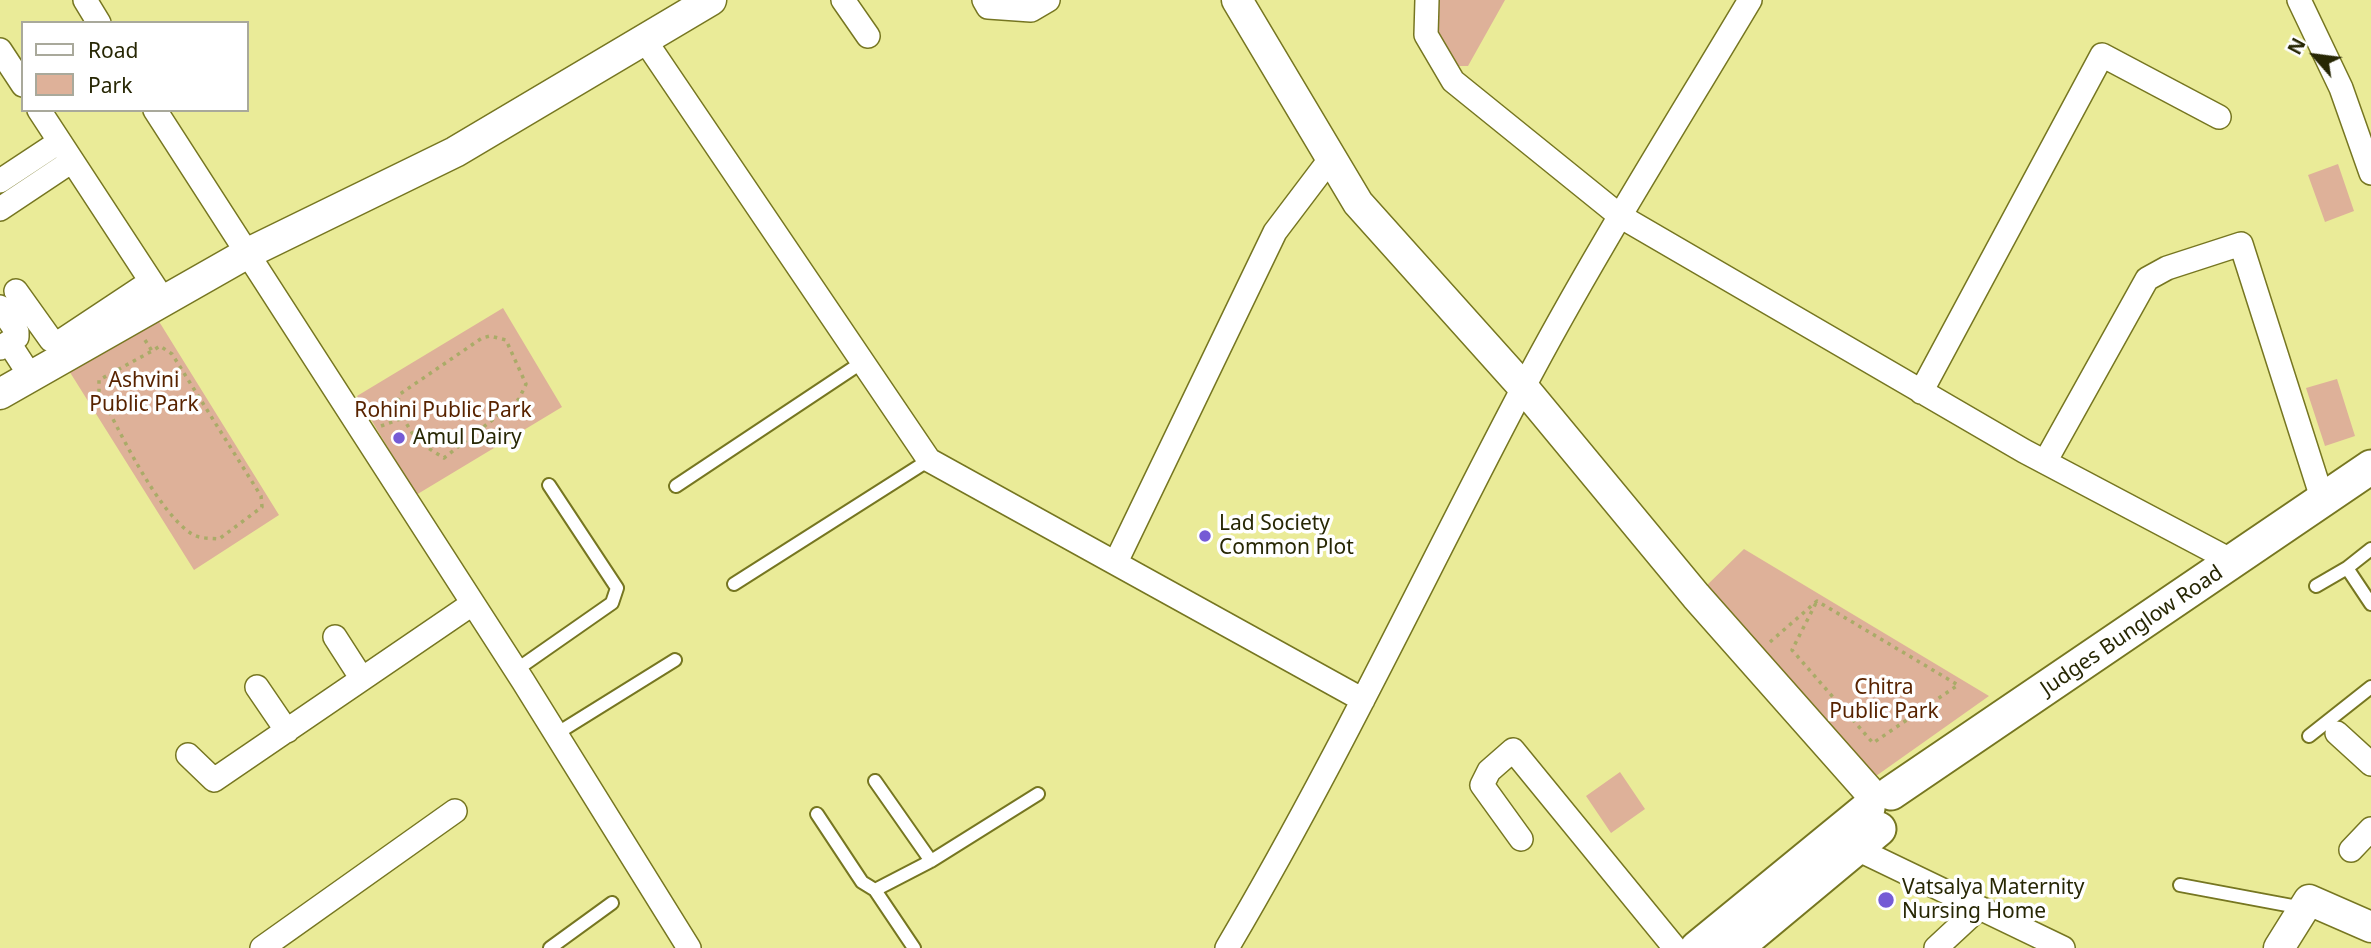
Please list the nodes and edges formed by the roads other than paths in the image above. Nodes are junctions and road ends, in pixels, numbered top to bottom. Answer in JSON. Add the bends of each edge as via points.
{"nodes":[{"id":1,"x":85,"y":0,"type":"edge"},
{"id":2,"x":711,"y":0,"type":"edge"},
{"id":3,"x":844,"y":0,"type":"edge"},
{"id":4,"x":984,"y":0,"type":"edge"},
{"id":5,"x":1048,"y":0,"type":"edge"},
{"id":6,"x":1237,"y":0,"type":"edge"},
{"id":7,"x":1427,"y":0,"type":"edge"},
{"id":8,"x":1750,"y":0,"type":"edge"},
{"id":9,"x":2299,"y":0,"type":"edge"},
{"id":10,"x":98,"y":21,"type":"edge"},
{"id":11,"x":868,"y":36,"type":"dead end"},
{"id":12,"x":643,"y":39,"type":"junction"},
{"id":13,"x":0,"y":50,"type":"edge"},
{"id":14,"x":21,"y":82,"type":"edge"},
{"id":15,"x":40,"y":112,"type":"edge"},
{"id":16,"x":156,"y":112,"type":"edge"},
{"id":17,"x":2219,"y":117,"type":"dead end"},
{"id":18,"x":59,"y":142,"type":"junction"},
{"id":19,"x":1331,"y":158,"type":"junction"},
{"id":20,"x":72,"y":161,"type":"junction"},
{"id":21,"x":2371,"y":173,"type":"edge"},
{"id":22,"x":0,"y":181,"type":"edge"},
{"id":23,"x":0,"y":209,"type":"edge"},
{"id":24,"x":1620,"y":216,"type":"junction"},
{"id":25,"x":247,"y":254,"type":"junction"},
{"id":26,"x":157,"y":292,"type":"junction"},
{"id":27,"x":8,"y":299,"type":"edge"},
{"id":28,"x":86,"y":335,"type":"junction"},
{"id":29,"x":4,"y":345,"type":"edge"},
{"id":30,"x":864,"y":361,"type":"junction"},
{"id":31,"x":31,"y":377,"type":"junction"},
{"id":32,"x":1523,"y":387,"type":"junction"},
{"id":33,"x":1921,"y":392,"type":"junction"},
{"id":34,"x":0,"y":394,"type":"edge"},
{"id":35,"x":929,"y":460,"type":"junction"},
{"id":36,"x":2045,"y":462,"type":"junction"},
{"id":37,"x":2371,"y":467,"type":"edge"},
{"id":38,"x":549,"y":485,"type":"dead end"},
{"id":39,"x":676,"y":486,"type":"dead end"},
{"id":40,"x":2371,"y":495,"type":"edge"},
{"id":41,"x":2323,"y":501,"type":"junction"},
{"id":42,"x":2371,"y":549,"type":"edge"},
{"id":43,"x":1116,"y":562,"type":"junction"},
{"id":44,"x":2234,"y":562,"type":"junction"},
{"id":45,"x":2347,"y":568,"type":"junction"},
{"id":46,"x":734,"y":584,"type":"dead end"},
{"id":47,"x":2316,"y":586,"type":"dead end"},
{"id":48,"x":472,"y":604,"type":"junction"},
{"id":49,"x":2371,"y":604,"type":"edge"},
{"id":50,"x":335,"y":636,"type":"dead end"},
{"id":51,"x":675,"y":660,"type":"dead end"},
{"id":52,"x":516,"y":670,"type":"junction"},
{"id":53,"x":362,"y":679,"type":"junction"},
{"id":54,"x":257,"y":687,"type":"dead end"},
{"id":55,"x":2371,"y":687,"type":"edge"},
{"id":56,"x":1363,"y":700,"type":"junction"},
{"id":57,"x":286,"y":731,"type":"junction"},
{"id":58,"x":2337,"y":733,"type":"dead end"},
{"id":59,"x":556,"y":734,"type":"junction"},
{"id":60,"x":2309,"y":736,"type":"dead end"},
{"id":61,"x":188,"y":755,"type":"dead end"},
{"id":62,"x":2371,"y":764,"type":"edge"},
{"id":63,"x":875,"y":782,"type":"dead end"},
{"id":64,"x":1038,"y":794,"type":"dead end"},
{"id":65,"x":455,"y":810,"type":"dead end"},
{"id":66,"x":817,"y":814,"type":"dead end"},
{"id":67,"x":1879,"y":815,"type":"junction"},
{"id":68,"x":2371,"y":829,"type":"edge"},
{"id":69,"x":1521,"y":839,"type":"dead end"},
{"id":70,"x":2351,"y":850,"type":"dead end"},
{"id":71,"x":932,"y":861,"type":"junction"},
{"id":72,"x":2180,"y":885,"type":"dead end"},
{"id":73,"x":875,"y":890,"type":"junction"},
{"id":74,"x":611,"y":903,"type":"dead end"},
{"id":75,"x":2303,"y":908,"type":"junction"},
{"id":76,"x":1978,"y":909,"type":"junction"},
{"id":77,"x":2371,"y":927,"type":"edge"},
{"id":78,"x":2371,"y":942,"type":"edge"},
{"id":79,"x":262,"y":948,"type":"edge"},
{"id":80,"x":550,"y":948,"type":"edge"},
{"id":81,"x":689,"y":948,"type":"edge"},
{"id":82,"x":914,"y":948,"type":"edge"},
{"id":83,"x":1227,"y":948,"type":"edge"},
{"id":84,"x":1675,"y":948,"type":"edge"},
{"id":85,"x":1697,"y":948,"type":"edge"},
{"id":86,"x":1736,"y":948,"type":"edge"},
{"id":87,"x":1936,"y":948,"type":"edge"},
{"id":88,"x":2063,"y":948,"type":"edge"},
{"id":89,"x":2279,"y":948,"type":"edge"},
{"id":90,"x":2297,"y":948,"type":"edge"}],
"edges":[{"from":1,"to":10,"type":"street"},
{"from":2,"to":12,"type":"street"},
{"from":3,"to":11,"type":"street"},
{"from":4,"to":5,"type":"street","via":[[988,7],[1031,10]]},
{"from":6,"to":19,"type":"street"},
{"from":7,"to":24,"type":"street","via":[[1426,35],[1453,81]]},
{"from":8,"to":24,"type":"street"},
{"from":9,"to":21,"type":"street","via":[[2341,88]]},
{"from":12,"to":25,"type":"street","via":[[455,152]]},
{"from":12,"to":30,"type":"street"},
{"from":13,"to":14,"type":"street"},
{"from":15,"to":18,"type":"street"},
{"from":16,"to":25,"type":"street"},
{"from":17,"to":33,"type":"street","via":[[2102,55]]},
{"from":18,"to":20,"type":"street"},
{"from":18,"to":22,"type":"street"},
{"from":19,"to":32,"type":"street","via":[[1358,203]]},
{"from":19,"to":43,"type":"street","via":[[1275,232]]},
{"from":20,"to":23,"type":"street"},
{"from":20,"to":26,"type":"street"},
{"from":24,"to":32,"type":"street"},
{"from":24,"to":33,"type":"street"},
{"from":25,"to":26,"type":"street"},
{"from":25,"to":48,"type":"street"},
{"from":26,"to":28,"type":"street"},
{"from":27,"to":28,"type":"street","via":[[51,340],[58,343]]},
{"from":27,"to":29,"type":"street","via":[[17,337]]},
{"from":28,"to":31,"type":"street"},
{"from":29,"to":31,"type":"street"},
{"from":30,"to":35,"type":"street"},
{"from":30,"to":39,"type":"lane"},
{"from":31,"to":34,"type":"street"},
{"from":32,"to":56,"type":"street"},
{"from":32,"to":67,"type":"street"},
{"from":33,"to":36,"type":"street"},
{"from":35,"to":43,"type":"street"},
{"from":35,"to":46,"type":"lane"},
{"from":36,"to":41,"type":"street","via":[[2147,279],[2241,244]]},
{"from":36,"to":44,"type":"street"},
{"from":37,"to":41,"type":"main road","name":"Judges Bunglow Road"},
{"from":38,"to":52,"type":"lane","via":[[617,588],[612,603]]},
{"from":40,"to":67,"type":"main road","name":"Judges Bunglow Road"},
{"from":41,"to":44,"type":"main road","name":"Judges Bunglow Road"},
{"from":42,"to":45,"type":"lane"},
{"from":43,"to":56,"type":"street"},
{"from":44,"to":67,"type":"main road","name":"Judges Bunglow Road"},
{"from":45,"to":47,"type":"lane"},
{"from":45,"to":49,"type":"lane"},
{"from":48,"to":52,"type":"street"},
{"from":48,"to":53,"type":"street"},
{"from":50,"to":53,"type":"street"},
{"from":51,"to":59,"type":"lane"},
{"from":52,"to":59,"type":"street"},
{"from":53,"to":57,"type":"street"},
{"from":54,"to":57,"type":"street"},
{"from":55,"to":60,"type":"lane"},
{"from":56,"to":83,"type":"street"},
{"from":57,"to":61,"type":"street","via":[[214,780]]},
{"from":58,"to":62,"type":"street"},
{"from":59,"to":81,"type":"street"},
{"from":63,"to":71,"type":"lane"},
{"from":64,"to":71,"type":"lane"},
{"from":65,"to":79,"type":"street"},
{"from":66,"to":73,"type":"lane","via":[[862,882]]},
{"from":67,"to":76,"type":"street"},
{"from":67,"to":85,"type":"main road","name":"Judges Bunglow Road"},
{"from":67,"to":86,"type":"main road","name":"Judges Bunglow Road"},
{"from":68,"to":70,"type":"street"},
{"from":69,"to":84,"type":"street","via":[[1482,785],[1489,771],[1513,750]]},
{"from":71,"to":73,"type":"lane"},
{"from":72,"to":75,"type":"lane"},
{"from":73,"to":82,"type":"lane"},
{"from":74,"to":80,"type":"lane"},
{"from":75,"to":77,"type":"street","via":[[2309,900]]},
{"from":75,"to":89,"type":"street"},
{"from":76,"to":87,"type":"street"},
{"from":76,"to":88,"type":"street"},
{"from":78,"to":90,"type":"street","via":[[2318,921]]}]}
